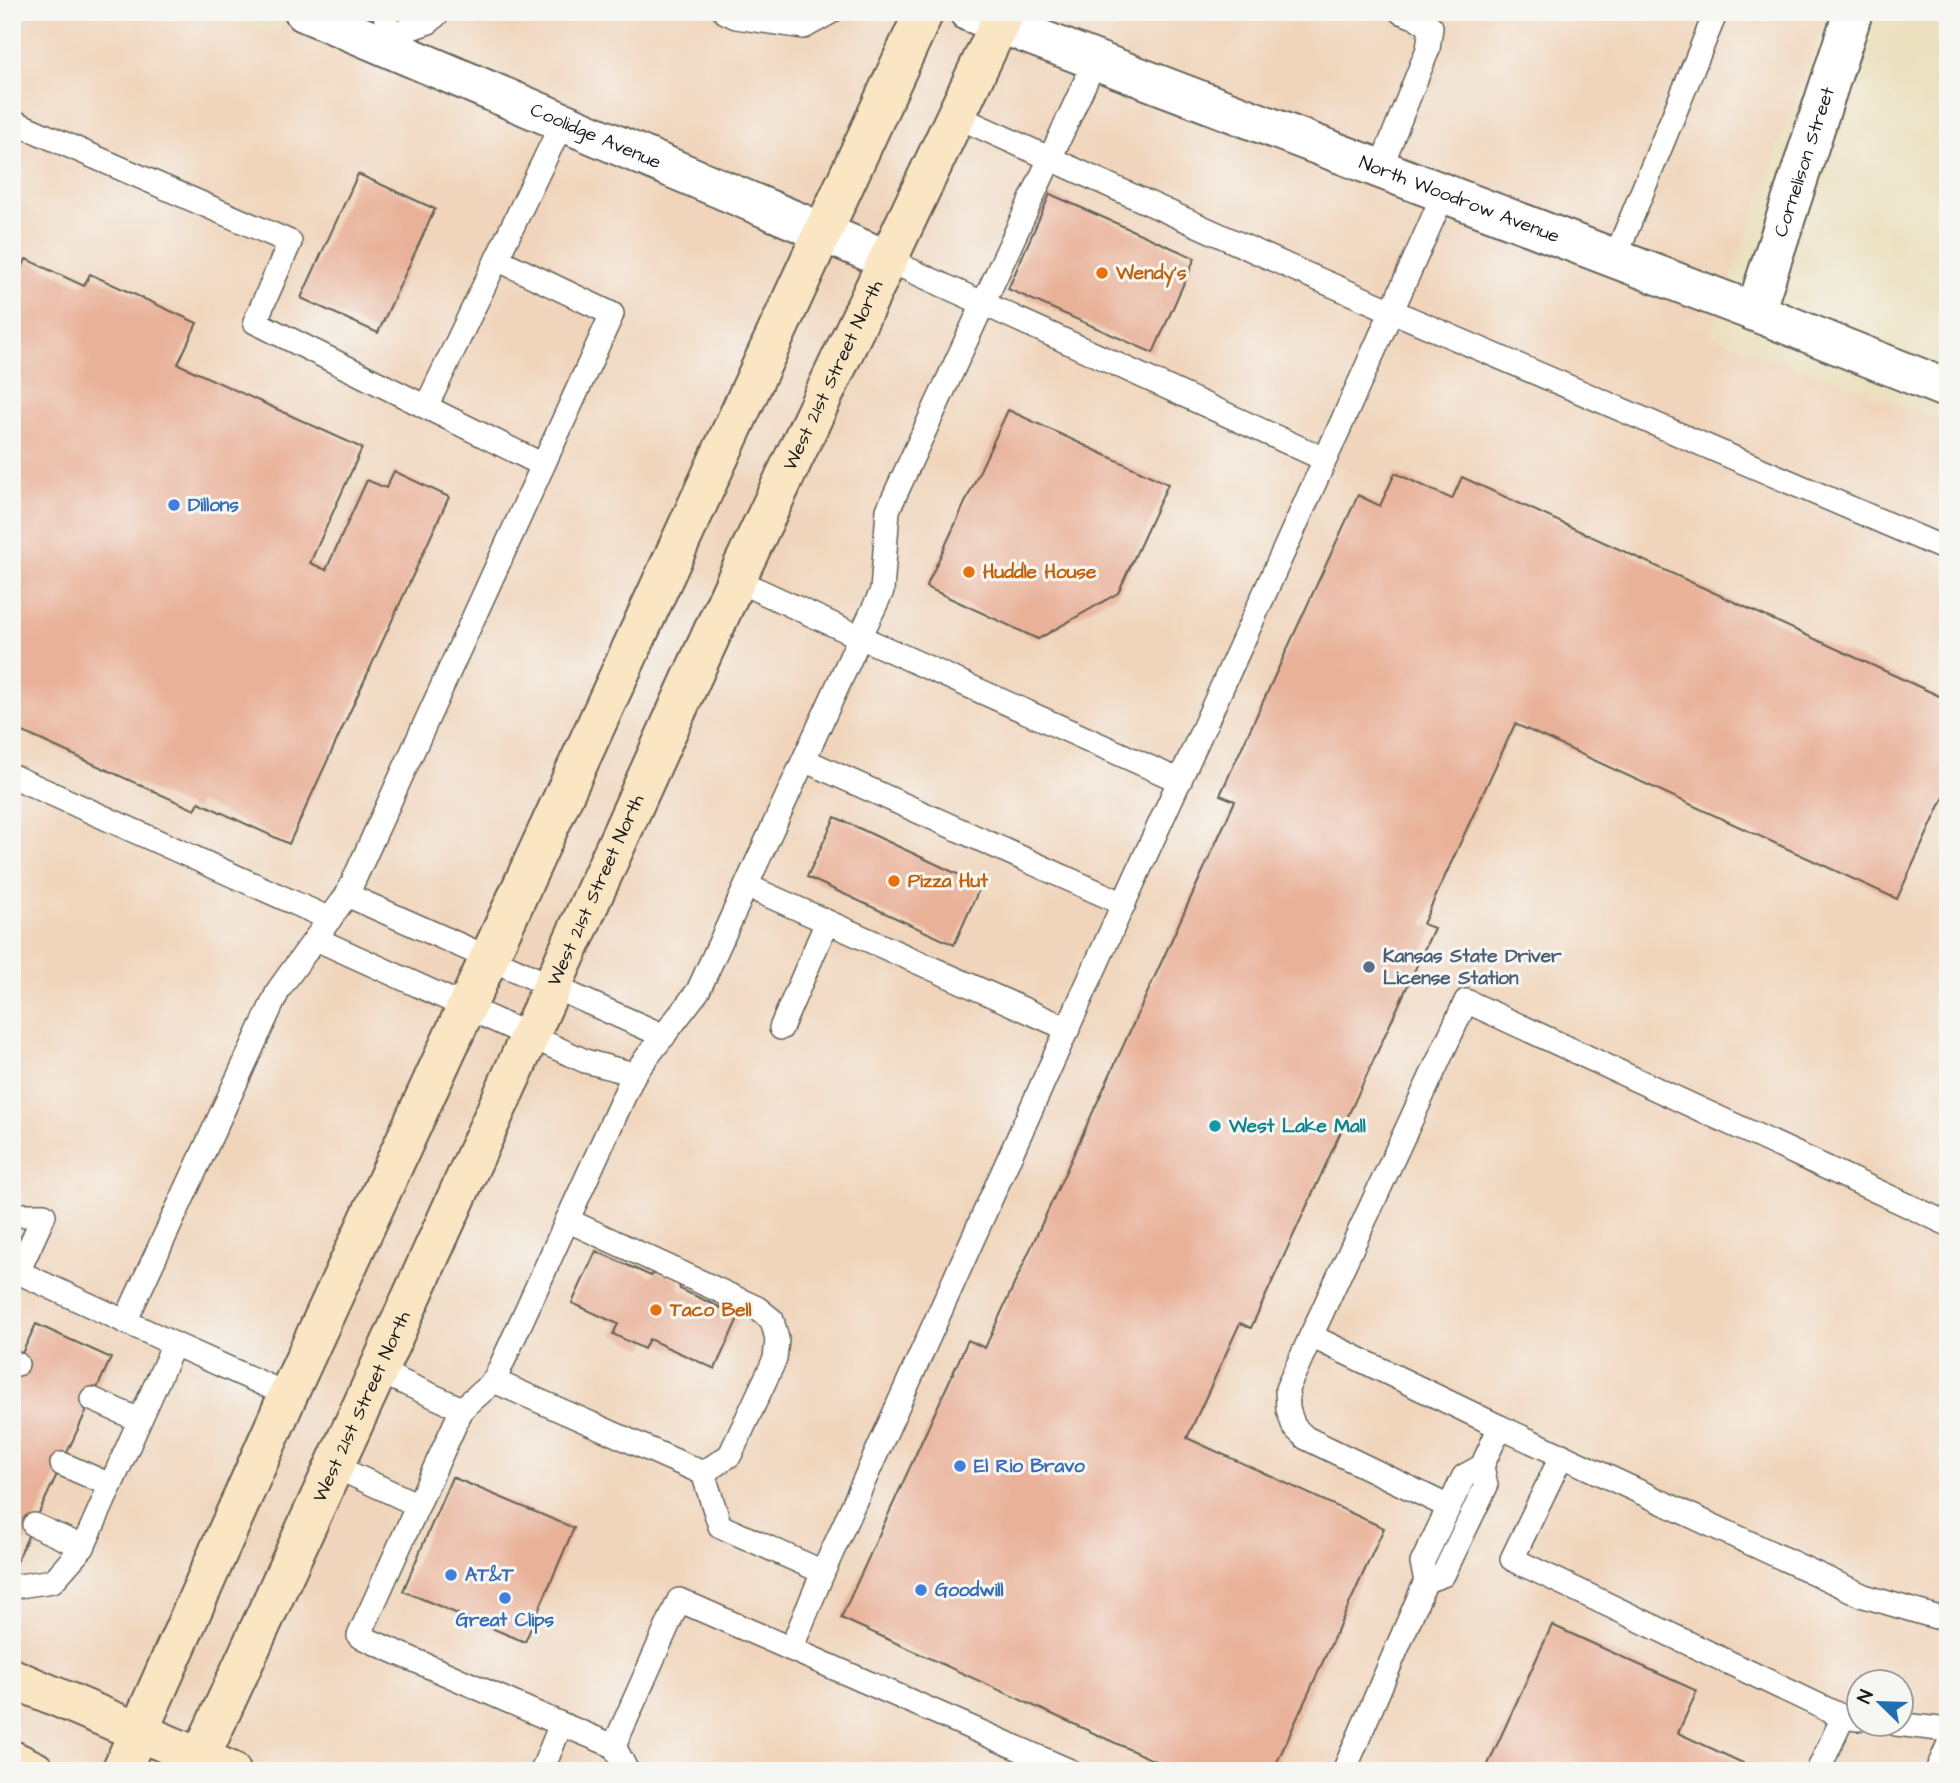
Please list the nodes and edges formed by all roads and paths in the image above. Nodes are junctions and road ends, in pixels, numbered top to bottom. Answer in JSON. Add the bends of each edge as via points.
{"nodes":[{"id":1,"x":304,"y":12,"type":"edge"},
{"id":2,"x":439,"y":12,"type":"edge"},
{"id":3,"x":725,"y":12,"type":"edge"},
{"id":4,"x":831,"y":12,"type":"edge"},
{"id":5,"x":924,"y":12,"type":"edge"},
{"id":6,"x":1401,"y":12,"type":"edge"},
{"id":7,"x":1716,"y":12,"type":"edge"},
{"id":8,"x":1853,"y":12,"type":"edge"},
{"id":9,"x":991,"y":16,"type":"edge"},
{"id":10,"x":1435,"y":20,"type":"edge"},
{"id":11,"x":387,"y":30,"type":"edge"},
{"id":12,"x":1095,"y":61,"type":"junction"},
{"id":13,"x":956,"y":116,"type":"junction"},
{"id":14,"x":12,"y":121,"type":"edge"},
{"id":15,"x":563,"y":121,"type":"junction"},
{"id":16,"x":1051,"y":158,"type":"junction"},
{"id":17,"x":1380,"y":169,"type":"junction"},
{"id":18,"x":1444,"y":193,"type":"junction"},
{"id":19,"x":824,"y":232,"type":"junction"},
{"id":20,"x":1615,"y":258,"type":"junction"},
{"id":21,"x":497,"y":259,"type":"junction"},
{"id":22,"x":888,"y":260,"type":"junction"},
{"id":23,"x":984,"y":304,"type":"junction"},
{"id":24,"x":1393,"y":311,"type":"junction"},
{"id":25,"x":1755,"y":312,"type":"junction"},
{"id":26,"x":1948,"y":389,"type":"edge"},
{"id":27,"x":426,"y":407,"type":"junction"},
{"id":28,"x":1324,"y":459,"type":"junction"},
{"id":29,"x":542,"y":465,"type":"junction"},
{"id":30,"x":1948,"y":550,"type":"edge"},
{"id":31,"x":736,"y":580,"type":"junction"},
{"id":32,"x":860,"y":637,"type":"junction"},
{"id":33,"x":804,"y":760,"type":"junction"},
{"id":34,"x":12,"y":776,"type":"edge"},
{"id":35,"x":1180,"y":781,"type":"junction"},
{"id":36,"x":747,"y":886,"type":"junction"},
{"id":37,"x":347,"y":895,"type":"junction"},
{"id":38,"x":1124,"y":904,"type":"junction"},
{"id":39,"x":330,"y":919,"type":"junction"},
{"id":40,"x":827,"y":922,"type":"junction"},
{"id":41,"x":316,"y":939,"type":"junction"},
{"id":42,"x":489,"y":958,"type":"junction"},
{"id":43,"x":552,"y":986,"type":"junction"},
{"id":44,"x":467,"y":1007,"type":"junction"},
{"id":45,"x":781,"y":1028,"type":"dead end"},
{"id":46,"x":1068,"y":1029,"type":"junction"},
{"id":47,"x":530,"y":1036,"type":"junction"},
{"id":48,"x":664,"y":1036,"type":"junction"},
{"id":49,"x":634,"y":1074,"type":"junction"},
{"id":50,"x":12,"y":1215,"type":"edge"},
{"id":51,"x":567,"y":1220,"type":"junction"},
{"id":52,"x":1948,"y":1224,"type":"edge"},
{"id":53,"x":15,"y":1273,"type":"edge"},
{"id":54,"x":125,"y":1322,"type":"junction"},
{"id":55,"x":1311,"y":1336,"type":"junction"},
{"id":56,"x":174,"y":1344,"type":"junction"},
{"id":57,"x":378,"y":1371,"type":"junction"},
{"id":58,"x":494,"y":1381,"type":"junction"},
{"id":59,"x":288,"y":1395,"type":"junction"},
{"id":60,"x":92,"y":1399,"type":"dead end"},
{"id":61,"x":462,"y":1409,"type":"junction"},
{"id":62,"x":139,"y":1420,"type":"junction"},
{"id":63,"x":1500,"y":1427,"type":"junction"},
{"id":64,"x":1562,"y":1455,"type":"junction"},
{"id":65,"x":62,"y":1464,"type":"dead end"},
{"id":66,"x":334,"y":1466,"type":"junction"},
{"id":67,"x":1482,"y":1466,"type":"junction"},
{"id":68,"x":703,"y":1473,"type":"junction"},
{"id":69,"x":110,"y":1485,"type":"junction"},
{"id":70,"x":418,"y":1505,"type":"junction"},
{"id":71,"x":1449,"y":1507,"type":"junction"},
{"id":72,"x":34,"y":1525,"type":"dead end"},
{"id":73,"x":83,"y":1547,"type":"junction"},
{"id":74,"x":823,"y":1572,"type":"junction"},
{"id":75,"x":1426,"y":1581,"type":"junction"},
{"id":76,"x":12,"y":1587,"type":"edge"},
{"id":77,"x":1948,"y":1617,"type":"edge"},
{"id":78,"x":791,"y":1649,"type":"junction"},
{"id":79,"x":12,"y":1678,"type":"edge"},
{"id":80,"x":1844,"y":1715,"type":"edge"},
{"id":81,"x":561,"y":1724,"type":"junction"},
{"id":82,"x":1914,"y":1726,"type":"edge"},
{"id":83,"x":1844,"y":1729,"type":"edge"},
{"id":84,"x":1948,"y":1730,"type":"edge"},
{"id":85,"x":139,"y":1731,"type":"junction"},
{"id":86,"x":614,"y":1746,"type":"junction"},
{"id":87,"x":1948,"y":1746,"type":"edge"},
{"id":88,"x":12,"y":1760,"type":"edge"},
{"id":89,"x":208,"y":1766,"type":"edge"},
{"id":90,"x":35,"y":1771,"type":"edge"},
{"id":91,"x":121,"y":1771,"type":"edge"},
{"id":92,"x":542,"y":1771,"type":"edge"},
{"id":93,"x":626,"y":1771,"type":"edge"},
{"id":94,"x":1069,"y":1771,"type":"edge"},
{"id":95,"x":1343,"y":1771,"type":"edge"},
{"id":96,"x":1818,"y":1771,"type":"edge"},
{"id":97,"x":1937,"y":1771,"type":"edge"}],
"edges":[{"from":1,"to":11,"type":"street","name":"Coolidge Avenue"},
{"from":2,"to":11,"type":"lane","via":[[429,22],[402,32]]},
{"from":3,"to":4,"type":"lane","via":[[804,27]]},
{"from":5,"to":19,"type":"main road"},
{"from":6,"to":10,"type":"lane"},
{"from":7,"to":20,"type":"lane"},
{"from":8,"to":25,"type":"street","name":"Cornelison Street"},
{"from":9,"to":12,"type":"street","name":"North Woodrow Avenue"},
{"from":9,"to":13,"type":"main road","name":"West 21st Street North"},
{"from":10,"to":17,"type":"lane"},
{"from":11,"to":15,"type":"street","name":"Coolidge Avenue"},
{"from":12,"to":16,"type":"lane"},
{"from":12,"to":17,"type":"street","name":"North Woodrow Avenue"},
{"from":13,"to":16,"type":"lane"},
{"from":13,"to":22,"type":"main road","name":"West 21st Street North"},
{"from":14,"to":27,"type":"lane","via":[[290,242],[255,322]]},
{"from":15,"to":19,"type":"street","name":"Coolidge Avenue"},
{"from":15,"to":21,"type":"lane"},
{"from":16,"to":23,"type":"lane"},
{"from":16,"to":24,"type":"lane"},
{"from":17,"to":18,"type":"street","name":"North Woodrow Avenue"},
{"from":18,"to":20,"type":"street","name":"North Woodrow Avenue"},
{"from":18,"to":24,"type":"lane"},
{"from":19,"to":22,"type":"street","name":"Coolidge Avenue"},
{"from":19,"to":42,"type":"main road"},
{"from":20,"to":25,"type":"street","name":"North Woodrow Avenue"},
{"from":21,"to":27,"type":"lane"},
{"from":21,"to":29,"type":"lane","via":[[612,314]]},
{"from":22,"to":23,"type":"lane"},
{"from":22,"to":31,"type":"main road","name":"West 21st Street North"},
{"from":23,"to":28,"type":"lane"},
{"from":23,"to":32,"type":"lane","via":[[888,510],[882,590]]},
{"from":24,"to":28,"type":"lane"},
{"from":24,"to":30,"type":"lane"},
{"from":25,"to":26,"type":"street","name":"North Woodrow Avenue"},
{"from":27,"to":29,"type":"lane"},
{"from":28,"to":35,"type":"lane"},
{"from":29,"to":37,"type":"lane"},
{"from":31,"to":32,"type":"lane"},
{"from":31,"to":43,"type":"main road","name":"West 21st Street North"},
{"from":32,"to":33,"type":"lane"},
{"from":32,"to":35,"type":"lane"},
{"from":33,"to":36,"type":"lane"},
{"from":33,"to":38,"type":"lane"},
{"from":34,"to":39,"type":"lane"},
{"from":35,"to":38,"type":"lane"},
{"from":36,"to":40,"type":"lane"},
{"from":36,"to":48,"type":"lane","via":[[698,990]]},
{"from":37,"to":39,"type":"lane"},
{"from":37,"to":42,"type":"lane"},
{"from":38,"to":46,"type":"lane"},
{"from":39,"to":41,"type":"lane"},
{"from":40,"to":45,"type":"lane"},
{"from":40,"to":46,"type":"lane"},
{"from":41,"to":44,"type":"lane"},
{"from":41,"to":54,"type":"lane","via":[[279,989]]},
{"from":42,"to":43,"type":"lane"},
{"from":42,"to":44,"type":"main road"},
{"from":43,"to":47,"type":"main road","name":"West 21st Street North"},
{"from":43,"to":48,"type":"lane"},
{"from":44,"to":47,"type":"lane"},
{"from":44,"to":59,"type":"main road"},
{"from":46,"to":74,"type":"lane"},
{"from":47,"to":49,"type":"lane","via":[[586,1061]]},
{"from":47,"to":57,"type":"main road","name":"West 21st Street North"},
{"from":48,"to":49,"type":"lane"},
{"from":49,"to":51,"type":"lane"},
{"from":50,"to":53,"type":"lane","via":[[44,1215]]},
{"from":51,"to":58,"type":"lane"},
{"from":51,"to":68,"type":"lane","via":[[757,1308],[772,1320],[777,1339],[775,1359],[730,1455]]},
{"from":52,"to":55,"type":"lane","via":[[1466,1001]]},
{"from":53,"to":54,"type":"lane"},
{"from":54,"to":56,"type":"lane"},
{"from":55,"to":63,"type":"lane"},
{"from":55,"to":71,"type":"lane","via":[[1287,1389],[1294,1427],[1306,1438]]},
{"from":56,"to":59,"type":"lane"},
{"from":56,"to":62,"type":"lane"},
{"from":57,"to":61,"type":"lane"},
{"from":57,"to":66,"type":"main road","name":"West 21st Street North"},
{"from":58,"to":61,"type":"lane"},
{"from":58,"to":68,"type":"lane"},
{"from":59,"to":85,"type":"main road"},
{"from":60,"to":62,"type":"lane"},
{"from":61,"to":70,"type":"lane"},
{"from":62,"to":69,"type":"lane"},
{"from":63,"to":64,"type":"lane"},
{"from":63,"to":67,"type":"lane"},
{"from":64,"to":77,"type":"lane","via":[[1864,1596]]},
{"from":64,"to":80,"type":"lane","via":[[1512,1559]]},
{"from":65,"to":69,"type":"lane"},
{"from":66,"to":70,"type":"lane"},
{"from":66,"to":89,"type":"main road","name":"West 21st Street North"},
{"from":67,"to":71,"type":"lane","via":[[1464,1476]]},
{"from":67,"to":75,"type":"lane","via":[[1486,1486],[1443,1574]]},
{"from":68,"to":74,"type":"lane","via":[[720,1526]]},
{"from":69,"to":73,"type":"lane"},
{"from":70,"to":81,"type":"lane","via":[[359,1636]]},
{"from":71,"to":75,"type":"lane","via":[[1422,1563]]},
{"from":72,"to":73,"type":"lane"},
{"from":73,"to":76,"type":"lane","via":[[53,1581]]},
{"from":74,"to":78,"type":"lane"},
{"from":75,"to":95,"type":"lane"},
{"from":78,"to":86,"type":"lane","via":[[679,1601]]},
{"from":78,"to":94,"type":"lane"},
{"from":79,"to":85,"type":"main road"},
{"from":81,"to":86,"type":"lane"},
{"from":81,"to":92,"type":"lane"},
{"from":82,"to":84,"type":"lane"},
{"from":83,"to":96,"type":"lane"},
{"from":85,"to":89,"type":"main road"},
{"from":85,"to":91,"type":"main road"},
{"from":86,"to":93,"type":"lane"},
{"from":87,"to":97,"type":"lane"},
{"from":88,"to":90,"type":"main road"}]}
